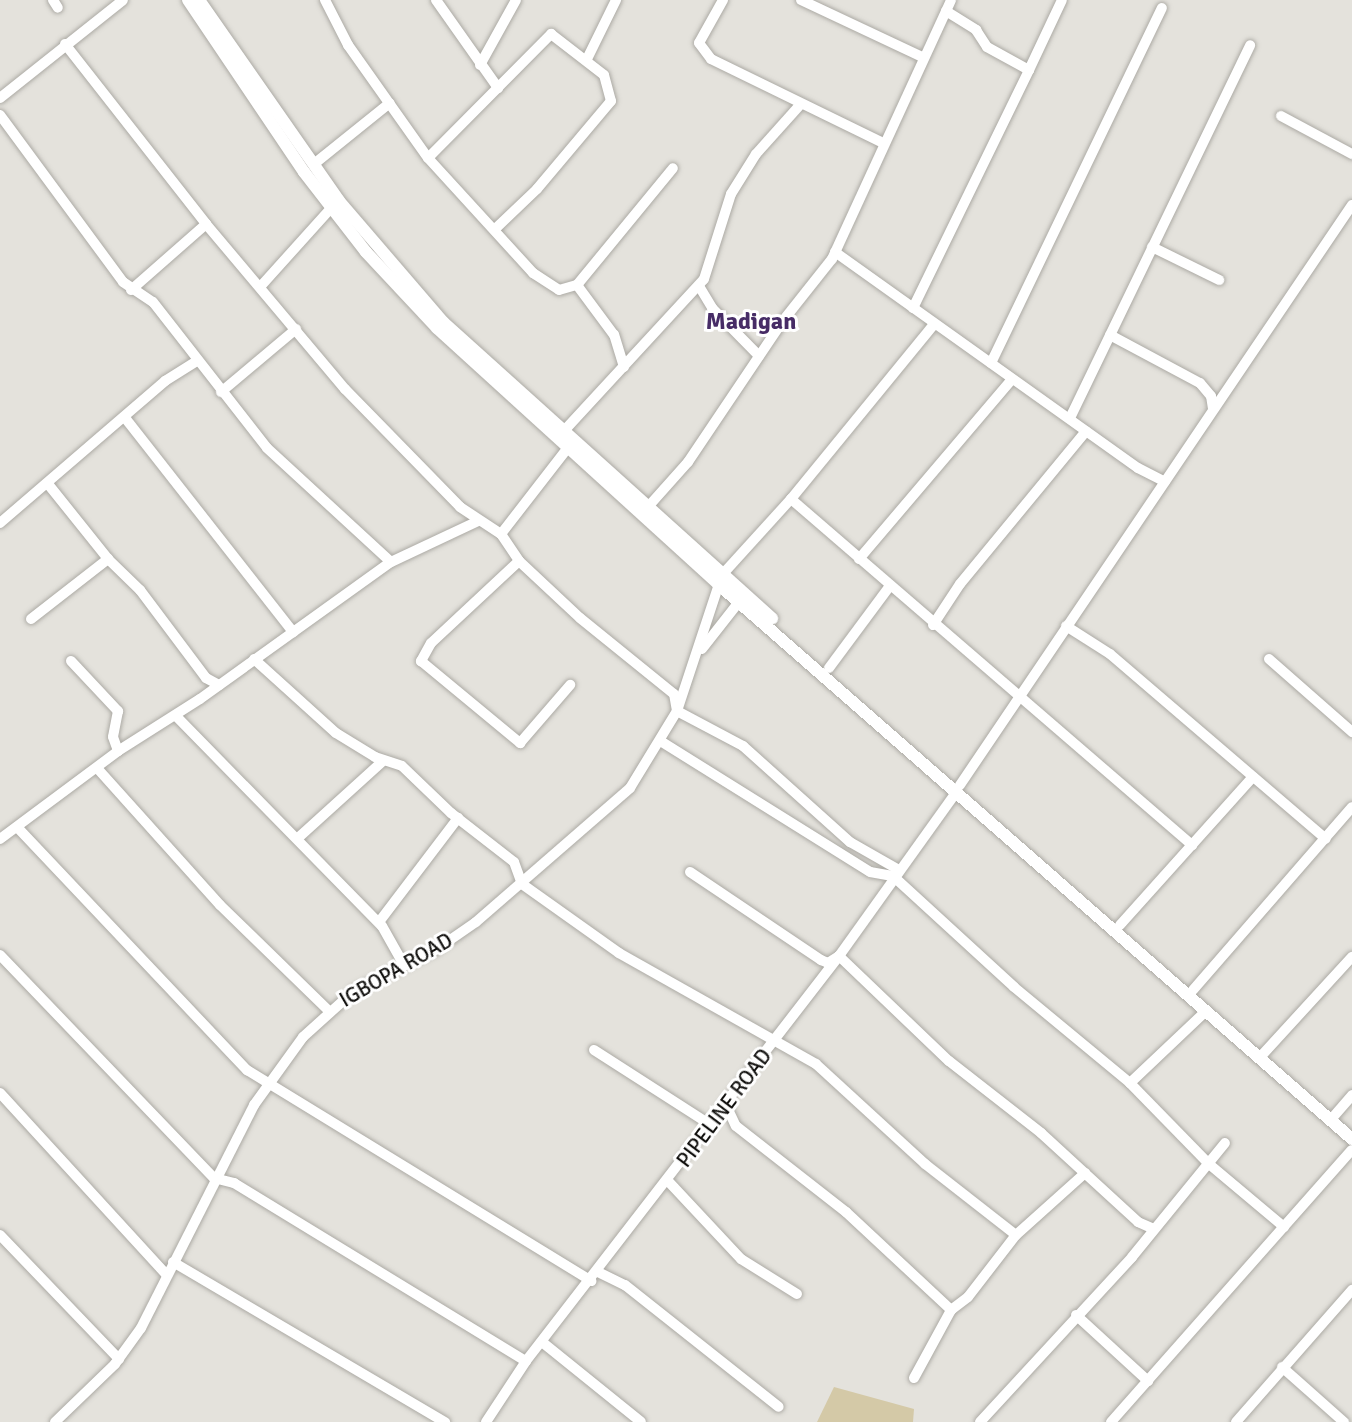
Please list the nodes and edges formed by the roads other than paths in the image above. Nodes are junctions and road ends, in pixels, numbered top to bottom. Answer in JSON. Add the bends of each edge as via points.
{"nodes":[{"id":1,"x":123,"y":0,"type":"edge"},
{"id":2,"x":188,"y":0,"type":"edge"},
{"id":3,"x":199,"y":0,"type":"edge"},
{"id":4,"x":325,"y":0,"type":"edge"},
{"id":5,"x":436,"y":0,"type":"edge"},
{"id":6,"x":516,"y":0,"type":"edge"},
{"id":7,"x":616,"y":0,"type":"edge"},
{"id":8,"x":723,"y":0,"type":"edge"},
{"id":9,"x":802,"y":0,"type":"edge"},
{"id":10,"x":951,"y":0,"type":"edge"},
{"id":11,"x":1062,"y":0,"type":"edge"},
{"id":12,"x":1162,"y":9,"type":"dead end"},
{"id":13,"x":946,"y":11,"type":"junction"},
{"id":14,"x":65,"y":44,"type":"junction"},
{"id":15,"x":1250,"y":46,"type":"dead end"},
{"id":16,"x":922,"y":57,"type":"junction"},
{"id":17,"x":587,"y":59,"type":"junction"},
{"id":18,"x":480,"y":65,"type":"junction"},
{"id":19,"x":1029,"y":70,"type":"junction"},
{"id":20,"x":498,"y":88,"type":"junction"},
{"id":21,"x":0,"y":98,"type":"edge"},
{"id":22,"x":390,"y":103,"type":"junction"},
{"id":23,"x":799,"y":106,"type":"junction"},
{"id":24,"x":0,"y":115,"type":"edge"},
{"id":25,"x":1282,"y":116,"type":"dead end"},
{"id":26,"x":883,"y":143,"type":"junction"},
{"id":27,"x":1352,"y":154,"type":"edge"},
{"id":28,"x":428,"y":158,"type":"junction"},
{"id":29,"x":314,"y":164,"type":"junction"},
{"id":30,"x":673,"y":168,"type":"dead end"},
{"id":31,"x":1352,"y":205,"type":"edge"},
{"id":32,"x":332,"y":207,"type":"junction"},
{"id":33,"x":206,"y":224,"type":"junction"},
{"id":34,"x":496,"y":228,"type":"junction"},
{"id":35,"x":1152,"y":247,"type":"junction"},
{"id":36,"x":835,"y":252,"type":"junction"},
{"id":37,"x":1219,"y":280,"type":"dead end"},
{"id":38,"x":577,"y":285,"type":"junction"},
{"id":39,"x":699,"y":286,"type":"junction"},
{"id":40,"x":260,"y":287,"type":"junction"},
{"id":41,"x":131,"y":290,"type":"junction"},
{"id":42,"x":913,"y":308,"type":"junction"},
{"id":43,"x":934,"y":324,"type":"junction"},
{"id":44,"x":296,"y":329,"type":"junction"},
{"id":45,"x":1110,"y":334,"type":"junction"},
{"id":46,"x":759,"y":356,"type":"junction"},
{"id":47,"x":197,"y":361,"type":"junction"},
{"id":48,"x":991,"y":363,"type":"junction"},
{"id":49,"x":624,"y":367,"type":"junction"},
{"id":50,"x":1012,"y":379,"type":"junction"},
{"id":51,"x":221,"y":391,"type":"junction"},
{"id":52,"x":1213,"y":408,"type":"junction"},
{"id":53,"x":1070,"y":418,"type":"junction"},
{"id":54,"x":126,"y":419,"type":"junction"},
{"id":55,"x":1086,"y":430,"type":"junction"},
{"id":56,"x":562,"y":433,"type":"junction"},
{"id":57,"x":567,"y":449,"type":"junction"},
{"id":58,"x":1165,"y":482,"type":"junction"},
{"id":59,"x":48,"y":484,"type":"junction"},
{"id":60,"x":791,"y":499,"type":"junction"},
{"id":61,"x":647,"y":508,"type":"junction"},
{"id":62,"x":478,"y":521,"type":"junction"},
{"id":63,"x":0,"y":523,"type":"edge"},
{"id":64,"x":501,"y":534,"type":"junction"},
{"id":65,"x":108,"y":559,"type":"junction"},
{"id":66,"x":859,"y":559,"type":"junction"},
{"id":67,"x":519,"y":561,"type":"junction"},
{"id":68,"x":391,"y":562,"type":"junction"},
{"id":69,"x":720,"y":579,"type":"junction"},
{"id":70,"x":890,"y":586,"type":"junction"},
{"id":71,"x":743,"y":598,"type":"junction"},
{"id":72,"x":31,"y":619,"type":"dead end"},
{"id":73,"x":933,"y":625,"type":"junction"},
{"id":74,"x":1066,"y":626,"type":"junction"},
{"id":75,"x":293,"y":632,"type":"junction"},
{"id":76,"x":699,"y":653,"type":"junction"},
{"id":77,"x":254,"y":659,"type":"junction"},
{"id":78,"x":1269,"y":659,"type":"dead end"},
{"id":79,"x":71,"y":661,"type":"dead end"},
{"id":80,"x":829,"y":668,"type":"junction"},
{"id":81,"x":219,"y":685,"type":"junction"},
{"id":82,"x":570,"y":685,"type":"dead end"},
{"id":83,"x":1016,"y":698,"type":"junction"},
{"id":84,"x":677,"y":710,"type":"junction"},
{"id":85,"x":176,"y":716,"type":"junction"},
{"id":86,"x":1352,"y":732,"type":"edge"},
{"id":87,"x":662,"y":742,"type":"junction"},
{"id":88,"x":118,"y":751,"type":"junction"},
{"id":89,"x":383,"y":761,"type":"junction"},
{"id":90,"x":97,"y":768,"type":"junction"},
{"id":91,"x":1253,"y":777,"type":"junction"},
{"id":92,"x":958,"y":788,"type":"junction"},
{"id":93,"x":1352,"y":807,"type":"edge"},
{"id":94,"x":458,"y":818,"type":"junction"},
{"id":95,"x":17,"y":827,"type":"junction"},
{"id":96,"x":298,"y":838,"type":"junction"},
{"id":97,"x":0,"y":839,"type":"edge"},
{"id":98,"x":1326,"y":839,"type":"junction"},
{"id":99,"x":1192,"y":845,"type":"junction"},
{"id":100,"x":690,"y":872,"type":"dead end"},
{"id":101,"x":896,"y":873,"type":"junction"},
{"id":102,"x":522,"y":884,"type":"junction"},
{"id":103,"x":379,"y":922,"type":"junction"},
{"id":104,"x":1120,"y":925,"type":"junction"},
{"id":105,"x":0,"y":955,"type":"edge"},
{"id":106,"x":839,"y":956,"type":"junction"},
{"id":107,"x":1352,"y":957,"type":"edge"},
{"id":108,"x":404,"y":965,"type":"junction"},
{"id":109,"x":1193,"y":990,"type":"junction"},
{"id":110,"x":329,"y":1010,"type":"junction"},
{"id":111,"x":1205,"y":1012,"type":"junction"},
{"id":112,"x":777,"y":1039,"type":"junction"},
{"id":113,"x":594,"y":1050,"type":"dead end"},
{"id":114,"x":1263,"y":1054,"type":"junction"},
{"id":115,"x":267,"y":1083,"type":"junction"},
{"id":116,"x":1130,"y":1083,"type":"junction"},
{"id":117,"x":0,"y":1093,"type":"edge"},
{"id":118,"x":1352,"y":1095,"type":"edge"},
{"id":119,"x":726,"y":1105,"type":"junction"},
{"id":120,"x":1334,"y":1116,"type":"junction"},
{"id":121,"x":711,"y":1125,"type":"junction"},
{"id":122,"x":1352,"y":1130,"type":"edge"},
{"id":123,"x":1352,"y":1139,"type":"edge"},
{"id":124,"x":1225,"y":1143,"type":"dead end"},
{"id":125,"x":1352,"y":1150,"type":"edge"},
{"id":126,"x":1209,"y":1164,"type":"junction"},
{"id":127,"x":1085,"y":1173,"type":"junction"},
{"id":128,"x":214,"y":1178,"type":"junction"},
{"id":129,"x":668,"y":1181,"type":"junction"},
{"id":130,"x":1284,"y":1227,"type":"junction"},
{"id":131,"x":1154,"y":1228,"type":"junction"},
{"id":132,"x":0,"y":1235,"type":"edge"},
{"id":133,"x":1016,"y":1235,"type":"junction"},
{"id":134,"x":173,"y":1262,"type":"junction"},
{"id":135,"x":167,"y":1275,"type":"junction"},
{"id":136,"x":594,"y":1277,"type":"junction"},
{"id":137,"x":1352,"y":1290,"type":"edge"},
{"id":138,"x":797,"y":1294,"type":"dead end"},
{"id":139,"x":951,"y":1310,"type":"junction"},
{"id":140,"x":1076,"y":1315,"type":"junction"},
{"id":141,"x":542,"y":1342,"type":"junction"},
{"id":142,"x":119,"y":1359,"type":"junction"},
{"id":143,"x":526,"y":1361,"type":"junction"},
{"id":144,"x":1282,"y":1367,"type":"junction"},
{"id":145,"x":914,"y":1378,"type":"dead end"},
{"id":146,"x":1148,"y":1381,"type":"junction"},
{"id":147,"x":779,"y":1406,"type":"dead end"},
{"id":148,"x":55,"y":1422,"type":"edge"},
{"id":149,"x":445,"y":1422,"type":"edge"},
{"id":150,"x":486,"y":1422,"type":"edge"},
{"id":151,"x":641,"y":1422,"type":"edge"},
{"id":152,"x":980,"y":1422,"type":"edge"},
{"id":153,"x":1111,"y":1422,"type":"edge"},
{"id":154,"x":1236,"y":1422,"type":"edge"},
{"id":155,"x":1344,"y":1422,"type":"edge"}],
"edges":[{"from":1,"to":14,"type":"street"},
{"from":2,"to":32,"type":"main road"},
{"from":3,"to":29,"type":"main road"},
{"from":4,"to":22,"type":"street","via":[[348,45]]},
{"from":5,"to":18,"type":"street"},
{"from":6,"to":18,"type":"street"},
{"from":7,"to":17,"type":"street"},
{"from":8,"to":23,"type":"street","via":[[700,39],[705,52],[723,68]]},
{"from":9,"to":16,"type":"street"},
{"from":10,"to":13,"type":"street"},
{"from":11,"to":19,"type":"street"},
{"from":12,"to":48,"type":"street"},
{"from":13,"to":16,"type":"street"},
{"from":13,"to":19,"type":"street","via":[[975,30],[987,47]]},
{"from":14,"to":21,"type":"street"},
{"from":14,"to":33,"type":"street"},
{"from":15,"to":35,"type":"street"},
{"from":16,"to":26,"type":"street"},
{"from":17,"to":20,"type":"street","via":[[551,34]]},
{"from":17,"to":34,"type":"street","via":[[604,75],[611,101],[537,188]]},
{"from":18,"to":20,"type":"street"},
{"from":19,"to":42,"type":"street"},
{"from":20,"to":28,"type":"street"},
{"from":22,"to":28,"type":"street"},
{"from":22,"to":29,"type":"street"},
{"from":23,"to":26,"type":"street"},
{"from":23,"to":39,"type":"street","via":[[756,153],[731,194],[709,268]]},
{"from":24,"to":41,"type":"street"},
{"from":25,"to":27,"type":"street"},
{"from":26,"to":36,"type":"street"},
{"from":28,"to":34,"type":"street"},
{"from":29,"to":56,"type":"main road","via":[[373,246],[434,312]]},
{"from":30,"to":38,"type":"street"},
{"from":31,"to":52,"type":"street","name":"PIPELINE ROAD"},
{"from":32,"to":40,"type":"street"},
{"from":32,"to":57,"type":"main road","via":[[437,328]]},
{"from":33,"to":40,"type":"street"},
{"from":33,"to":41,"type":"street"},
{"from":34,"to":38,"type":"street","via":[[520,261],[553,288]]},
{"from":35,"to":37,"type":"street"},
{"from":35,"to":45,"type":"street"},
{"from":36,"to":42,"type":"street"},
{"from":36,"to":46,"type":"street"},
{"from":38,"to":49,"type":"street","via":[[614,335]]},
{"from":39,"to":46,"type":"street","via":[[712,308]]},
{"from":39,"to":49,"type":"street"},
{"from":40,"to":44,"type":"street"},
{"from":41,"to":47,"type":"street","via":[[153,302]]},
{"from":42,"to":43,"type":"street"},
{"from":43,"to":48,"type":"street"},
{"from":43,"to":60,"type":"street"},
{"from":44,"to":51,"type":"street"},
{"from":44,"to":62,"type":"street","via":[[345,389]]},
{"from":45,"to":52,"type":"street","via":[[1200,383],[1211,396]]},
{"from":45,"to":53,"type":"street"},
{"from":46,"to":61,"type":"street","via":[[688,462]]},
{"from":47,"to":51,"type":"street"},
{"from":47,"to":54,"type":"street","via":[[159,386]]},
{"from":48,"to":50,"type":"street"},
{"from":49,"to":56,"type":"street"},
{"from":50,"to":53,"type":"street"},
{"from":50,"to":66,"type":"street"},
{"from":51,"to":68,"type":"street","via":[[287,469]]},
{"from":52,"to":58,"type":"street","name":"PIPELINE ROAD"},
{"from":53,"to":55,"type":"street"},
{"from":54,"to":59,"type":"street"},
{"from":54,"to":75,"type":"street"},
{"from":55,"to":58,"type":"street"},
{"from":55,"to":73,"type":"street","via":[[960,584]]},
{"from":56,"to":61,"type":"main road"},
{"from":57,"to":64,"type":"street"},
{"from":57,"to":69,"type":"main road"},
{"from":58,"to":74,"type":"street","name":"PIPELINE ROAD"},
{"from":59,"to":63,"type":"street"},
{"from":59,"to":65,"type":"street"},
{"from":60,"to":66,"type":"street"},
{"from":60,"to":69,"type":"street"},
{"from":61,"to":69,"type":"main road"},
{"from":62,"to":64,"type":"street"},
{"from":62,"to":68,"type":"street"},
{"from":64,"to":67,"type":"street"},
{"from":65,"to":72,"type":"street"},
{"from":65,"to":81,"type":"street","via":[[140,590],[206,678]]},
{"from":66,"to":70,"type":"street"},
{"from":67,"to":82,"type":"street","via":[[431,643],[421,661],[520,743]]},
{"from":67,"to":84,"type":"street","via":[[580,618],[674,694]]},
{"from":68,"to":75,"type":"street"},
{"from":69,"to":71,"type":"main road"},
{"from":69,"to":76,"type":"street"},
{"from":70,"to":73,"type":"street"},
{"from":70,"to":80,"type":"street"},
{"from":71,"to":76,"type":"street"},
{"from":71,"to":80,"type":"main road"},
{"from":71,"to":92,"type":"main road"},
{"from":73,"to":83,"type":"street"},
{"from":74,"to":83,"type":"street","name":"PIPELINE ROAD"},
{"from":74,"to":91,"type":"street","via":[[1110,654]]},
{"from":75,"to":77,"type":"street"},
{"from":76,"to":84,"type":"street","name":"IGBOPA ROAD"},
{"from":77,"to":81,"type":"street"},
{"from":77,"to":89,"type":"street","via":[[336,733]]},
{"from":78,"to":86,"type":"street"},
{"from":79,"to":88,"type":"street","via":[[118,711],[113,737]]},
{"from":80,"to":92,"type":"main road"},
{"from":81,"to":85,"type":"street"},
{"from":83,"to":92,"type":"street","name":"PIPELINE ROAD"},
{"from":83,"to":99,"type":"street"},
{"from":84,"to":87,"type":"street","name":"IGBOPA ROAD"},
{"from":84,"to":101,"type":"street","via":[[743,746],[850,842]]},
{"from":85,"to":88,"type":"street"},
{"from":85,"to":96,"type":"street"},
{"from":87,"to":101,"type":"street","via":[[870,872]]},
{"from":87,"to":102,"type":"street","name":"IGBOPA ROAD","via":[[630,788]]},
{"from":88,"to":90,"type":"street"},
{"from":89,"to":94,"type":"street","via":[[402,766]]},
{"from":89,"to":96,"type":"street"},
{"from":90,"to":95,"type":"street"},
{"from":90,"to":110,"type":"street","via":[[220,905]]},
{"from":91,"to":98,"type":"street"},
{"from":91,"to":99,"type":"street"},
{"from":92,"to":101,"type":"street","name":"PIPELINE ROAD"},
{"from":92,"to":104,"type":"main road"},
{"from":92,"to":111,"type":"main road"},
{"from":93,"to":98,"type":"street"},
{"from":94,"to":102,"type":"street","via":[[514,862]]},
{"from":94,"to":103,"type":"street"},
{"from":95,"to":97,"type":"street"},
{"from":95,"to":115,"type":"street","via":[[247,1070]]},
{"from":96,"to":103,"type":"street"},
{"from":98,"to":109,"type":"street"},
{"from":99,"to":104,"type":"street"},
{"from":100,"to":106,"type":"street","via":[[821,960],[828,963]]},
{"from":101,"to":106,"type":"street","name":"PIPELINE ROAD"},
{"from":101,"to":116,"type":"street","via":[[1014,987]]},
{"from":102,"to":108,"type":"street","name":"IGBOPA ROAD","via":[[476,922]]},
{"from":102,"to":112,"type":"street","via":[[595,931],[619,953]]},
{"from":103,"to":108,"type":"street"},
{"from":104,"to":109,"type":"main road"},
{"from":105,"to":128,"type":"street"},
{"from":106,"to":112,"type":"street","name":"PIPELINE ROAD"},
{"from":106,"to":127,"type":"street","via":[[949,1062]]},
{"from":107,"to":114,"type":"street"},
{"from":108,"to":110,"type":"street","name":"IGBOPA ROAD"},
{"from":109,"to":114,"type":"main road"},
{"from":110,"to":115,"type":"street","name":"IGBOPA ROAD"},
{"from":111,"to":116,"type":"street"},
{"from":111,"to":123,"type":"main road"},
{"from":112,"to":119,"type":"street","name":"PIPELINE ROAD"},
{"from":112,"to":133,"type":"street","via":[[816,1064],[925,1164]]},
{"from":113,"to":121,"type":"street"},
{"from":114,"to":120,"type":"main road"},
{"from":115,"to":128,"type":"street","name":"IGBOPA ROAD"},
{"from":115,"to":136,"type":"street"},
{"from":116,"to":126,"type":"street"},
{"from":117,"to":135,"type":"street"},
{"from":118,"to":120,"type":"street"},
{"from":119,"to":121,"type":"street","name":"PIPELINE ROAD"},
{"from":119,"to":139,"type":"street","via":[[736,1126],[846,1212]]},
{"from":120,"to":122,"type":"main road"},
{"from":121,"to":129,"type":"street","name":"PIPELINE ROAD"},
{"from":124,"to":126,"type":"street"},
{"from":125,"to":130,"type":"street"},
{"from":126,"to":130,"type":"street"},
{"from":126,"to":131,"type":"street"},
{"from":127,"to":131,"type":"street","via":[[1138,1223]]},
{"from":127,"to":133,"type":"street"},
{"from":128,"to":134,"type":"street","name":"IGBOPA ROAD"},
{"from":128,"to":143,"type":"street","via":[[234,1183]]},
{"from":129,"to":136,"type":"street","name":"PIPELINE ROAD"},
{"from":129,"to":138,"type":"street","via":[[741,1259]]},
{"from":130,"to":146,"type":"street"},
{"from":131,"to":140,"type":"street","via":[[1132,1258]]},
{"from":132,"to":142,"type":"street"},
{"from":133,"to":139,"type":"street","via":[[968,1297]]},
{"from":134,"to":135,"type":"street","name":"IGBOPA ROAD"},
{"from":134,"to":149,"type":"street"},
{"from":135,"to":142,"type":"street","name":"IGBOPA ROAD","via":[[141,1328]]},
{"from":136,"to":141,"type":"street","name":"PIPELINE ROAD"},
{"from":136,"to":147,"type":"street","via":[[625,1285]]},
{"from":137,"to":144,"type":"street"},
{"from":139,"to":145,"type":"street"},
{"from":140,"to":146,"type":"street"},
{"from":140,"to":152,"type":"street"},
{"from":141,"to":143,"type":"street","name":"PIPELINE ROAD"},
{"from":141,"to":151,"type":"street"},
{"from":142,"to":148,"type":"street","name":"IGBOPA ROAD"},
{"from":143,"to":150,"type":"street","name":"PIPELINE ROAD"},
{"from":144,"to":154,"type":"street"},
{"from":144,"to":155,"type":"street"},
{"from":146,"to":153,"type":"street"}]}
